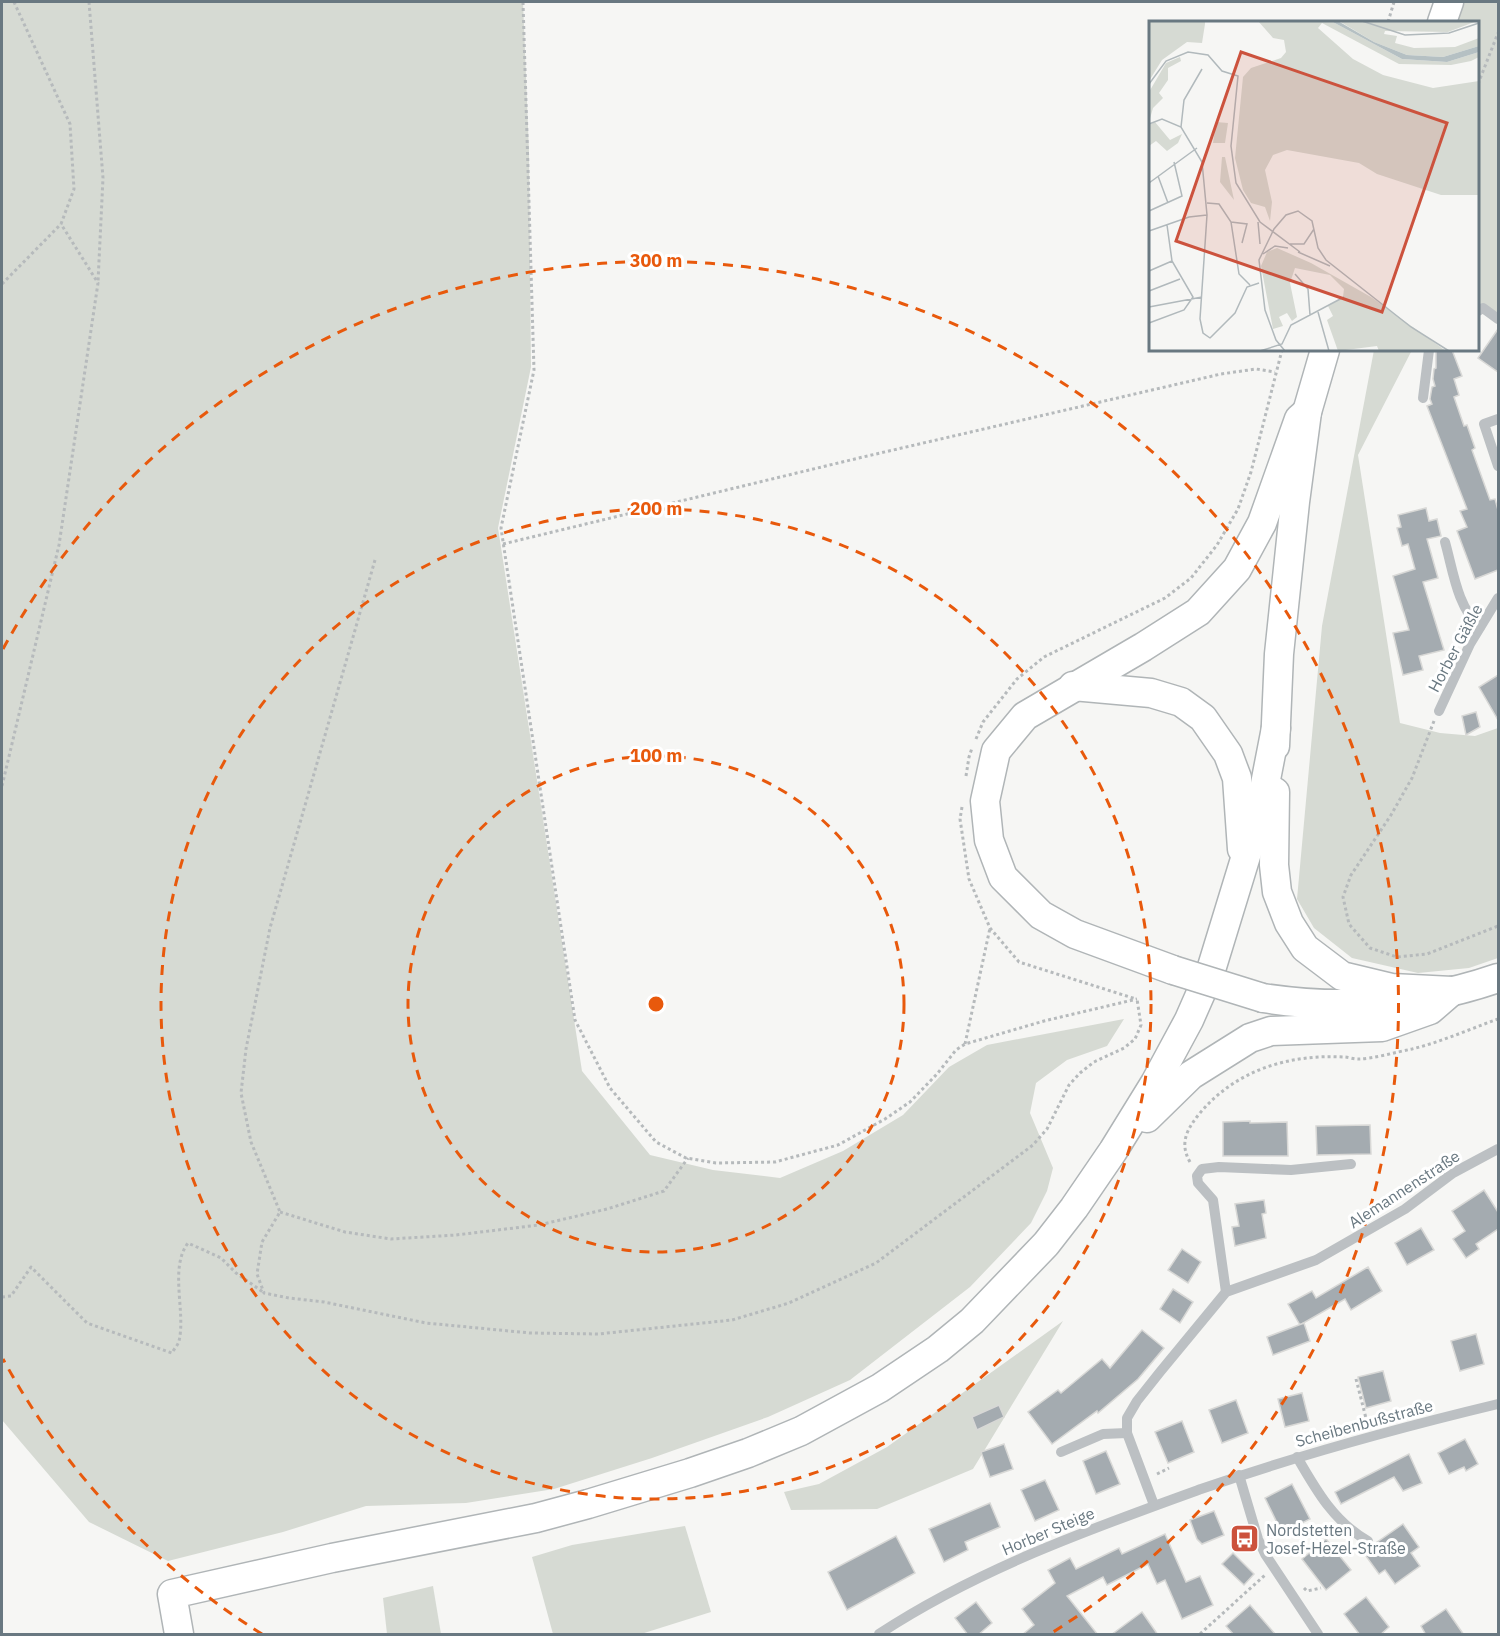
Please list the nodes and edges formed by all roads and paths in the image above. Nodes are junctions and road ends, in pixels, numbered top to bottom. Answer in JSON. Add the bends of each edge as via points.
{"nodes":[{"id":1,"x":14,"y":2,"type":"edge"},
{"id":2,"x":89,"y":2,"type":"edge"},
{"id":3,"x":523,"y":2,"type":"edge"},
{"id":4,"x":1394,"y":2,"type":"edge"},
{"id":5,"x":1449,"y":2,"type":"edge"},
{"id":6,"x":1388,"y":21,"type":"edge"},
{"id":7,"x":1442,"y":21,"type":"edge"},
{"id":8,"x":1498,"y":33,"type":"edge"},
{"id":9,"x":1479,"y":81,"type":"edge"},
{"id":10,"x":61,"y":224,"type":"junction"},
{"id":11,"x":98,"y":283,"type":"junction"},
{"id":12,"x":2,"y":284,"type":"edge"},
{"id":13,"x":1480,"y":309,"type":"edge"},
{"id":14,"x":1498,"y":319,"type":"edge"},
{"id":15,"x":1281,"y":351,"type":"edge"},
{"id":16,"x":1325,"y":351,"type":"edge"},
{"id":17,"x":1429,"y":351,"type":"edge"},
{"id":18,"x":1423,"y":398,"type":"dead end"},
{"id":19,"x":1307,"y":412,"type":"junction"},
{"id":20,"x":1498,"y":419,"type":"edge"},
{"id":21,"x":1498,"y":466,"type":"edge"},
{"id":22,"x":1445,"y":542,"type":"dead end"},
{"id":23,"x":503,"y":544,"type":"junction"},
{"id":24,"x":375,"y":560,"type":"dead end"},
{"id":25,"x":1498,"y":598,"type":"edge"},
{"id":26,"x":1480,"y":627,"type":"junction"},
{"id":27,"x":1073,"y":686,"type":"junction"},
{"id":28,"x":1438,"y":711,"type":"joint"},
{"id":29,"x":1275,"y":728,"type":"junction"},
{"id":30,"x":2,"y":786,"type":"edge"},
{"id":31,"x":1243,"y":869,"type":"junction"},
{"id":32,"x":1498,"y":926,"type":"edge"},
{"id":33,"x":990,"y":928,"type":"dead end"},
{"id":34,"x":1498,"y":978,"type":"edge"},
{"id":35,"x":1452,"y":991,"type":"junction"},
{"id":36,"x":1498,"y":1019,"type":"edge"},
{"id":37,"x":965,"y":1044,"type":"junction"},
{"id":38,"x":1498,"y":1149,"type":"edge"},
{"id":39,"x":1113,"y":1151,"type":"junction"},
{"id":40,"x":1185,"y":1154,"type":"dead end"},
{"id":41,"x":686,"y":1158,"type":"junction"},
{"id":42,"x":1351,"y":1164,"type":"dead end"},
{"id":43,"x":280,"y":1212,"type":"junction"},
{"id":44,"x":1226,"y":1292,"type":"junction"},
{"id":45,"x":264,"y":1293,"type":"junction"},
{"id":46,"x":2,"y":1297,"type":"edge"},
{"id":47,"x":1356,"y":1379,"type":"dead end"},
{"id":48,"x":1498,"y":1404,"type":"edge"},
{"id":49,"x":1127,"y":1433,"type":"junction"},
{"id":50,"x":1370,"y":1436,"type":"junction"},
{"id":51,"x":1061,"y":1452,"type":"dead end"},
{"id":52,"x":1297,"y":1457,"type":"junction"},
{"id":53,"x":1239,"y":1475,"type":"junction"},
{"id":54,"x":1154,"y":1505,"type":"junction"},
{"id":55,"x":1368,"y":1541,"type":"dead end"},
{"id":56,"x":1273,"y":1568,"type":"junction"},
{"id":57,"x":179,"y":1635,"type":"edge"},
{"id":58,"x":879,"y":1635,"type":"edge"},
{"id":59,"x":1200,"y":1635,"type":"edge"},
{"id":60,"x":1318,"y":1635,"type":"edge"}],
"edges":[{"from":1,"to":10,"type":"path","via":[[70,124],[74,189]]},
{"from":2,"to":11,"type":"path","via":[[103,178]]},
{"from":3,"to":23,"type":"path","via":[[534,370],[501,528]]},
{"from":4,"to":6,"type":"path"},
{"from":5,"to":7,"type":"main road"},
{"from":8,"to":9,"type":"path"},
{"from":10,"to":11,"type":"path"},
{"from":10,"to":12,"type":"path"},
{"from":11,"to":30,"type":"path","via":[[59,545]]},
{"from":13,"to":14,"type":"street"},
{"from":15,"to":23,"type":"path","via":[[1275,372],[1256,369],[1221,374]]},
{"from":16,"to":19,"type":"main road"},
{"from":17,"to":18,"type":"street"},
{"from":19,"to":27,"type":"main road","via":[[1299,419],[1262,523],[1237,569],[1198,612]]},
{"from":19,"to":29,"type":"main road","via":[[1279,654]]},
{"from":20,"to":21,"type":"street","via":[[1484,424]]},
{"from":22,"to":26,"type":"street","via":[[1463,604]]},
{"from":23,"to":41,"type":"path","via":[[574,1020],[610,1088],[656,1142]]},
{"from":24,"to":43,"type":"path","via":[[270,928],[246,1049],[242,1093],[251,1142]]},
{"from":25,"to":26,"type":"street","name":"Horber Gäßle"},
{"from":26,"to":28,"type":"street","name":"Horber Gäßle"},
{"from":27,"to":31,"type":"main road","via":[[1151,693],[1181,702],[1203,718],[1228,753],[1238,778]]},
{"from":27,"to":35,"type":"main road","bridge":true,"via":[[1025,716],[996,751],[985,801],[989,840],[1003,877],[1041,915],[1075,934],[1263,998],[1312,1004],[1379,1003]]},
{"from":28,"to":32,"type":"path","via":[[1412,778],[1351,875],[1343,897],[1349,924],[1370,948],[1397,957],[1427,954]]},
{"from":29,"to":31,"type":"main road","via":[[1260,810]]},
{"from":29,"to":35,"type":"main road","via":[[1277,892],[1289,923],[1305,948],[1342,976],[1392,988]]},
{"from":31,"to":39,"type":"main road","via":[[1211,970],[1189,1020]]},
{"from":33,"to":37,"type":"path"},
{"from":34,"to":35,"type":"main road"},
{"from":35,"to":39,"type":"main road","via":[[1430,1010],[1382,1027],[1271,1031],[1250,1038],[1191,1075]]},
{"from":36,"to":40,"type":"path","via":[[1414,1048],[1358,1059],[1298,1059],[1240,1078],[1191,1124],[1184,1137]]},
{"from":37,"to":41,"type":"path","via":[[910,1102],[838,1145],[775,1162],[716,1163]]},
{"from":37,"to":45,"type":"path","via":[[1137,999],[1141,1011],[1135,1039],[1080,1073],[1033,1145],[876,1263],[789,1304],[732,1320],[678,1327],[598,1334],[530,1333],[426,1323]]},
{"from":38,"to":44,"type":"street","name":"Alemannenstraße","via":[[1453,1173],[1375,1228],[1316,1260]]},
{"from":39,"to":57,"type":"main road","via":[[1046,1244],[972,1321],[880,1388],[821,1421],[718,1464],[558,1513],[172,1594]]},
{"from":41,"to":43,"type":"path","via":[[664,1191],[539,1225],[391,1239],[345,1232]]},
{"from":42,"to":44,"type":"street","via":[[1291,1170],[1202,1170],[1197,1176],[1198,1183],[1213,1200]]},
{"from":43,"to":45,"type":"path","via":[[262,1242],[257,1274]]},
{"from":44,"to":49,"type":"street","via":[[1137,1401],[1127,1418]]},
{"from":45,"to":46,"type":"path","via":[[220,1258],[188,1243],[179,1269],[179,1341],[172,1353],[87,1323],[31,1267],[11,1296]]},
{"from":47,"to":50,"type":"path"},
{"from":48,"to":50,"type":"street","name":"Scheibenbußstraße"},
{"from":49,"to":51,"type":"street","via":[[1103,1434]]},
{"from":49,"to":54,"type":"street"},
{"from":50,"to":52,"type":"street","name":"Scheibenbußstraße"},
{"from":52,"to":53,"type":"street","name":"Scheibenbußstraße"},
{"from":52,"to":55,"type":"street","via":[[1330,1509]]},
{"from":53,"to":54,"type":"street","name":"Horber Steige"},
{"from":53,"to":56,"type":"street","via":[[1258,1539]]},
{"from":54,"to":58,"type":"street","name":"Horber Steige","via":[[994,1570]]},
{"from":56,"to":59,"type":"path"},
{"from":56,"to":60,"type":"street"}]}
